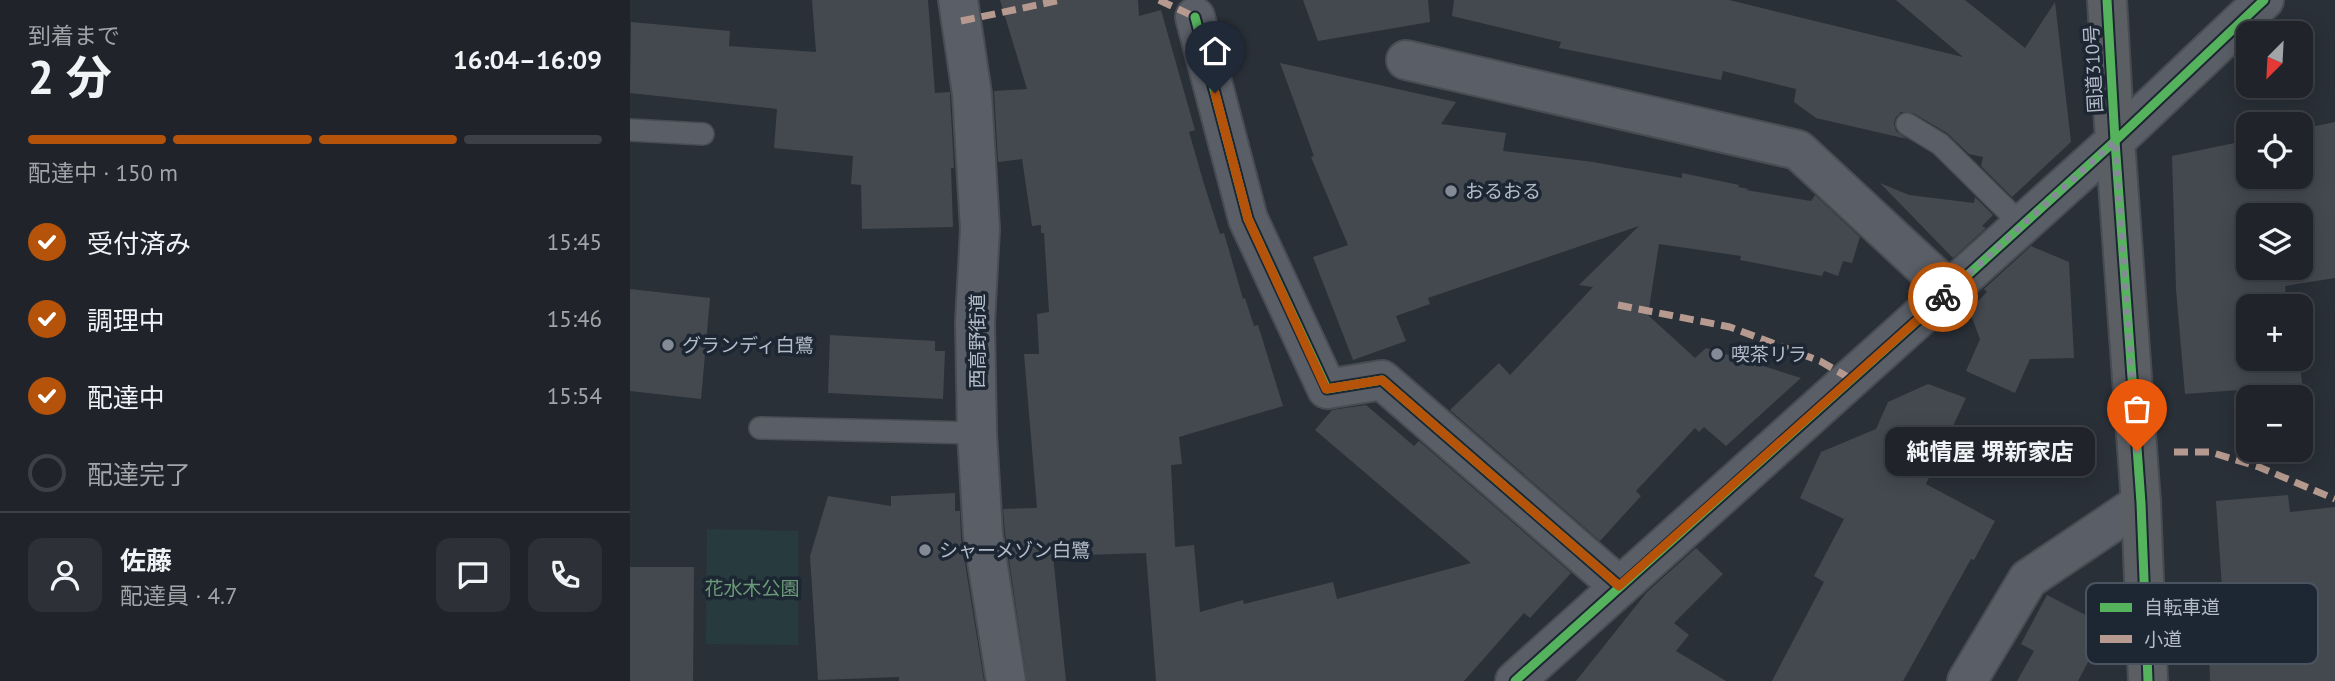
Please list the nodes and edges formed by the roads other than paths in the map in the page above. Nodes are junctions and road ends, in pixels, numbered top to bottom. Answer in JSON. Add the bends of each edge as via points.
{"nodes":[{"id":1,"x":958,"y":0,"type":"edge"},
{"id":2,"x":2107,"y":0,"type":"edge"},
{"id":3,"x":2264,"y":0,"type":"edge"},
{"id":4,"x":1195,"y":17,"type":"dead end"},
{"id":5,"x":1406,"y":60,"type":"dead end"},
{"id":6,"x":1907,"y":124,"type":"dead end"},
{"id":7,"x":630,"y":130,"type":"edge"},
{"id":8,"x":703,"y":134,"type":"dead end"},
{"id":9,"x":2115,"y":141,"type":"junction"},
{"id":10,"x":2022,"y":225,"type":"junction"},
{"id":11,"x":1950,"y":291,"type":"junction"},
{"id":12,"x":760,"y":428,"type":"dead end"},
{"id":13,"x":977,"y":433,"type":"junction"},
{"id":14,"x":2141,"y":503,"type":"junction"},
{"id":15,"x":2144,"y":583,"type":"edge"},
{"id":16,"x":1619,"y":586,"type":"junction"},
{"id":17,"x":1006,"y":681,"type":"edge"},
{"id":18,"x":1515,"y":681,"type":"edge"},
{"id":19,"x":1967,"y":681,"type":"edge"}],
"edges":[{"from":1,"to":13,"type":"street","name":"西高野街道","via":[[972,94],[980,229],[975,322]]},
{"from":2,"to":9,"type":"highway","name":"国道310号"},
{"from":3,"to":9,"type":"street"},
{"from":4,"to":16,"type":"street","via":[[1248,219],[1326,389],[1382,380]]},
{"from":5,"to":11,"type":"street","via":[[1798,150]]},
{"from":6,"to":10,"type":"lane","via":[[1940,144]]},
{"from":7,"to":8,"type":"lane"},
{"from":9,"to":10,"type":"street"},
{"from":9,"to":14,"type":"highway","name":"国道310号"},
{"from":10,"to":11,"type":"street"},
{"from":11,"to":16,"type":"street"},
{"from":12,"to":13,"type":"lane"},
{"from":13,"to":17,"type":"street","name":"西高野街道","via":[[983,535]]},
{"from":14,"to":15,"type":"highway","name":"国道310号"},
{"from":14,"to":19,"type":"street","via":[[2028,579]]},
{"from":16,"to":18,"type":"street"}]}
